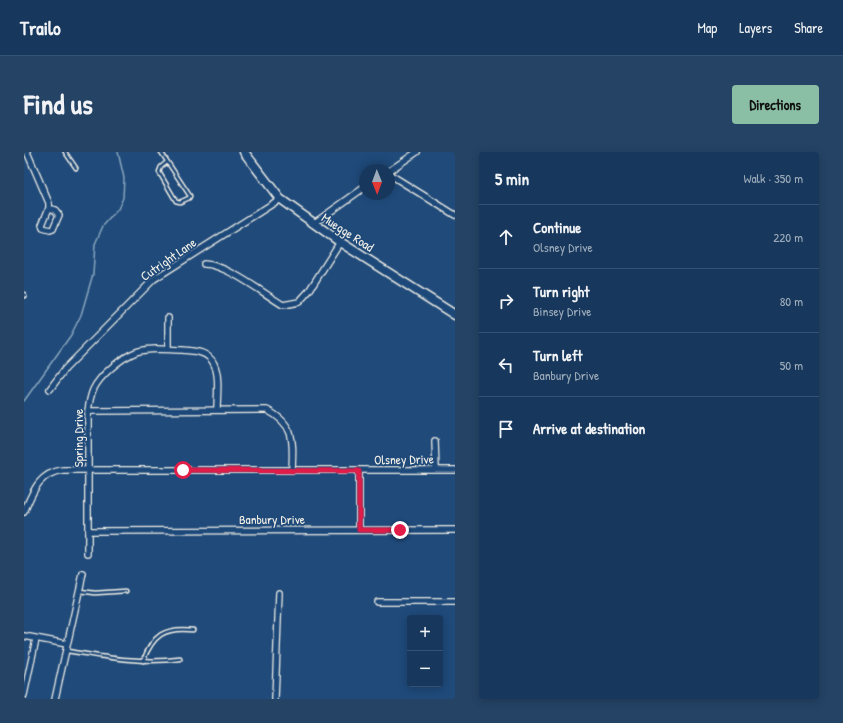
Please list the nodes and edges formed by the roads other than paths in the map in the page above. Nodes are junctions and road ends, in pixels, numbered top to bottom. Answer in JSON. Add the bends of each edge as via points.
{"nodes":[{"id":1,"x":27,"y":152,"type":"edge"},
{"id":2,"x":65,"y":152,"type":"edge"},
{"id":3,"x":161,"y":152,"type":"edge"},
{"id":4,"x":244,"y":152,"type":"edge"},
{"id":5,"x":417,"y":152,"type":"edge"},
{"id":6,"x":167,"y":162,"type":"junction"},
{"id":7,"x":395,"y":167,"type":"edge"},
{"id":8,"x":76,"y":168,"type":"dead end"},
{"id":9,"x":395,"y":178,"type":"edge"},
{"id":10,"x":359,"y":191,"type":"edge"},
{"id":11,"x":280,"y":199,"type":"junction"},
{"id":12,"x":49,"y":208,"type":"dead end"},
{"id":13,"x":455,"y":215,"type":"edge"},
{"id":14,"x":313,"y":224,"type":"junction"},
{"id":15,"x":340,"y":242,"type":"junction"},
{"id":16,"x":204,"y":264,"type":"dead end"},
{"id":17,"x":455,"y":315,"type":"edge"},
{"id":18,"x":168,"y":318,"type":"dead end"},
{"id":19,"x":168,"y":350,"type":"junction"},
{"id":20,"x":50,"y":389,"type":"dead end"},
{"id":21,"x":216,"y":410,"type":"junction"},
{"id":22,"x":88,"y":411,"type":"junction"},
{"id":23,"x":435,"y":441,"type":"dead end"},
{"id":24,"x":436,"y":469,"type":"junction"},
{"id":25,"x":89,"y":470,"type":"junction"},
{"id":26,"x":292,"y":470,"type":"junction"},
{"id":27,"x":455,"y":470,"type":"edge"},
{"id":28,"x":359,"y":471,"type":"junction"},
{"id":29,"x":24,"y":512,"type":"edge"},
{"id":30,"x":359,"y":530,"type":"junction"},
{"id":31,"x":455,"y":530,"type":"edge"},
{"id":32,"x":88,"y":531,"type":"junction"},
{"id":33,"x":88,"y":554,"type":"dead end"},
{"id":34,"x":83,"y":574,"type":"dead end"},
{"id":35,"x":80,"y":591,"type":"junction"},
{"id":36,"x":126,"y":591,"type":"dead end"},
{"id":37,"x":279,"y":593,"type":"dead end"},
{"id":38,"x":377,"y":602,"type":"dead end"},
{"id":39,"x":455,"y":602,"type":"edge"},
{"id":40,"x":193,"y":630,"type":"dead end"},
{"id":41,"x":24,"y":636,"type":"edge"},
{"id":42,"x":36,"y":638,"type":"junction"},
{"id":43,"x":67,"y":644,"type":"junction"},
{"id":44,"x":66,"y":651,"type":"junction"},
{"id":45,"x":180,"y":659,"type":"dead end"},
{"id":46,"x":143,"y":661,"type":"junction"},
{"id":47,"x":24,"y":694,"type":"edge"},
{"id":48,"x":55,"y":699,"type":"edge"},
{"id":49,"x":275,"y":699,"type":"edge"}],
"edges":[{"from":1,"to":12,"type":"street"},
{"from":2,"to":8,"type":"lane"},
{"from":3,"to":6,"type":"lane"},
{"from":4,"to":11,"type":"main road","name":"Muegge Road"},
{"from":5,"to":7,"type":"street"},
{"from":6,"to":6,"type":"lane","via":[[190,196],[186,201],[176,201],[159,172]]},
{"from":9,"to":13,"type":"street"},
{"from":10,"to":14,"type":"street"},
{"from":11,"to":14,"type":"main road","name":"Muegge Road"},
{"from":11,"to":20,"type":"street","name":"Cutright Lane","via":[[154,279],[64,369]]},
{"from":14,"to":15,"type":"main road","name":"Muegge Road"},
{"from":15,"to":16,"type":"street","via":[[309,291],[299,302],[283,305],[224,269]]},
{"from":15,"to":17,"type":"main road","name":"Muegge Road"},
{"from":18,"to":19,"type":"street"},
{"from":19,"to":21,"type":"street","name":"Spring Drive","via":[[196,351],[210,358],[216,372]]},
{"from":19,"to":22,"type":"street","name":"Spring Drive","via":[[137,352],[113,367],[93,389]]},
{"from":21,"to":22,"type":"street"},
{"from":21,"to":26,"type":"street","via":[[267,410],[279,417],[288,428],[293,441]]},
{"from":22,"to":25,"type":"street","name":"Spring Drive"},
{"from":23,"to":24,"type":"street"},
{"from":24,"to":27,"type":"street","name":"Olsney Drive"},
{"from":24,"to":28,"type":"street","name":"Olsney Drive"},
{"from":25,"to":26,"type":"street","name":"Olsney Drive"},
{"from":25,"to":29,"type":"street","name":"Olsney Drive","via":[[63,470],[46,474]]},
{"from":25,"to":32,"type":"street","name":"Spring Drive"},
{"from":26,"to":28,"type":"street","name":"Olsney Drive"},
{"from":28,"to":30,"type":"street"},
{"from":30,"to":31,"type":"street","name":"Banbury Drive"},
{"from":30,"to":32,"type":"street","name":"Banbury Drive"},
{"from":32,"to":33,"type":"street","name":"Spring Drive"},
{"from":34,"to":35,"type":"street"},
{"from":35,"to":36,"type":"lane"},
{"from":35,"to":43,"type":"street"},
{"from":37,"to":49,"type":"street"},
{"from":38,"to":39,"type":"street"},
{"from":40,"to":46,"type":"lane","via":[[176,628],[161,635],[152,642]]},
{"from":41,"to":42,"type":"street"},
{"from":42,"to":43,"type":"street"},
{"from":42,"to":47,"type":"street"},
{"from":43,"to":44,"type":"street"},
{"from":44,"to":46,"type":"lane"},
{"from":44,"to":48,"type":"street"},
{"from":45,"to":46,"type":"lane"}]}
